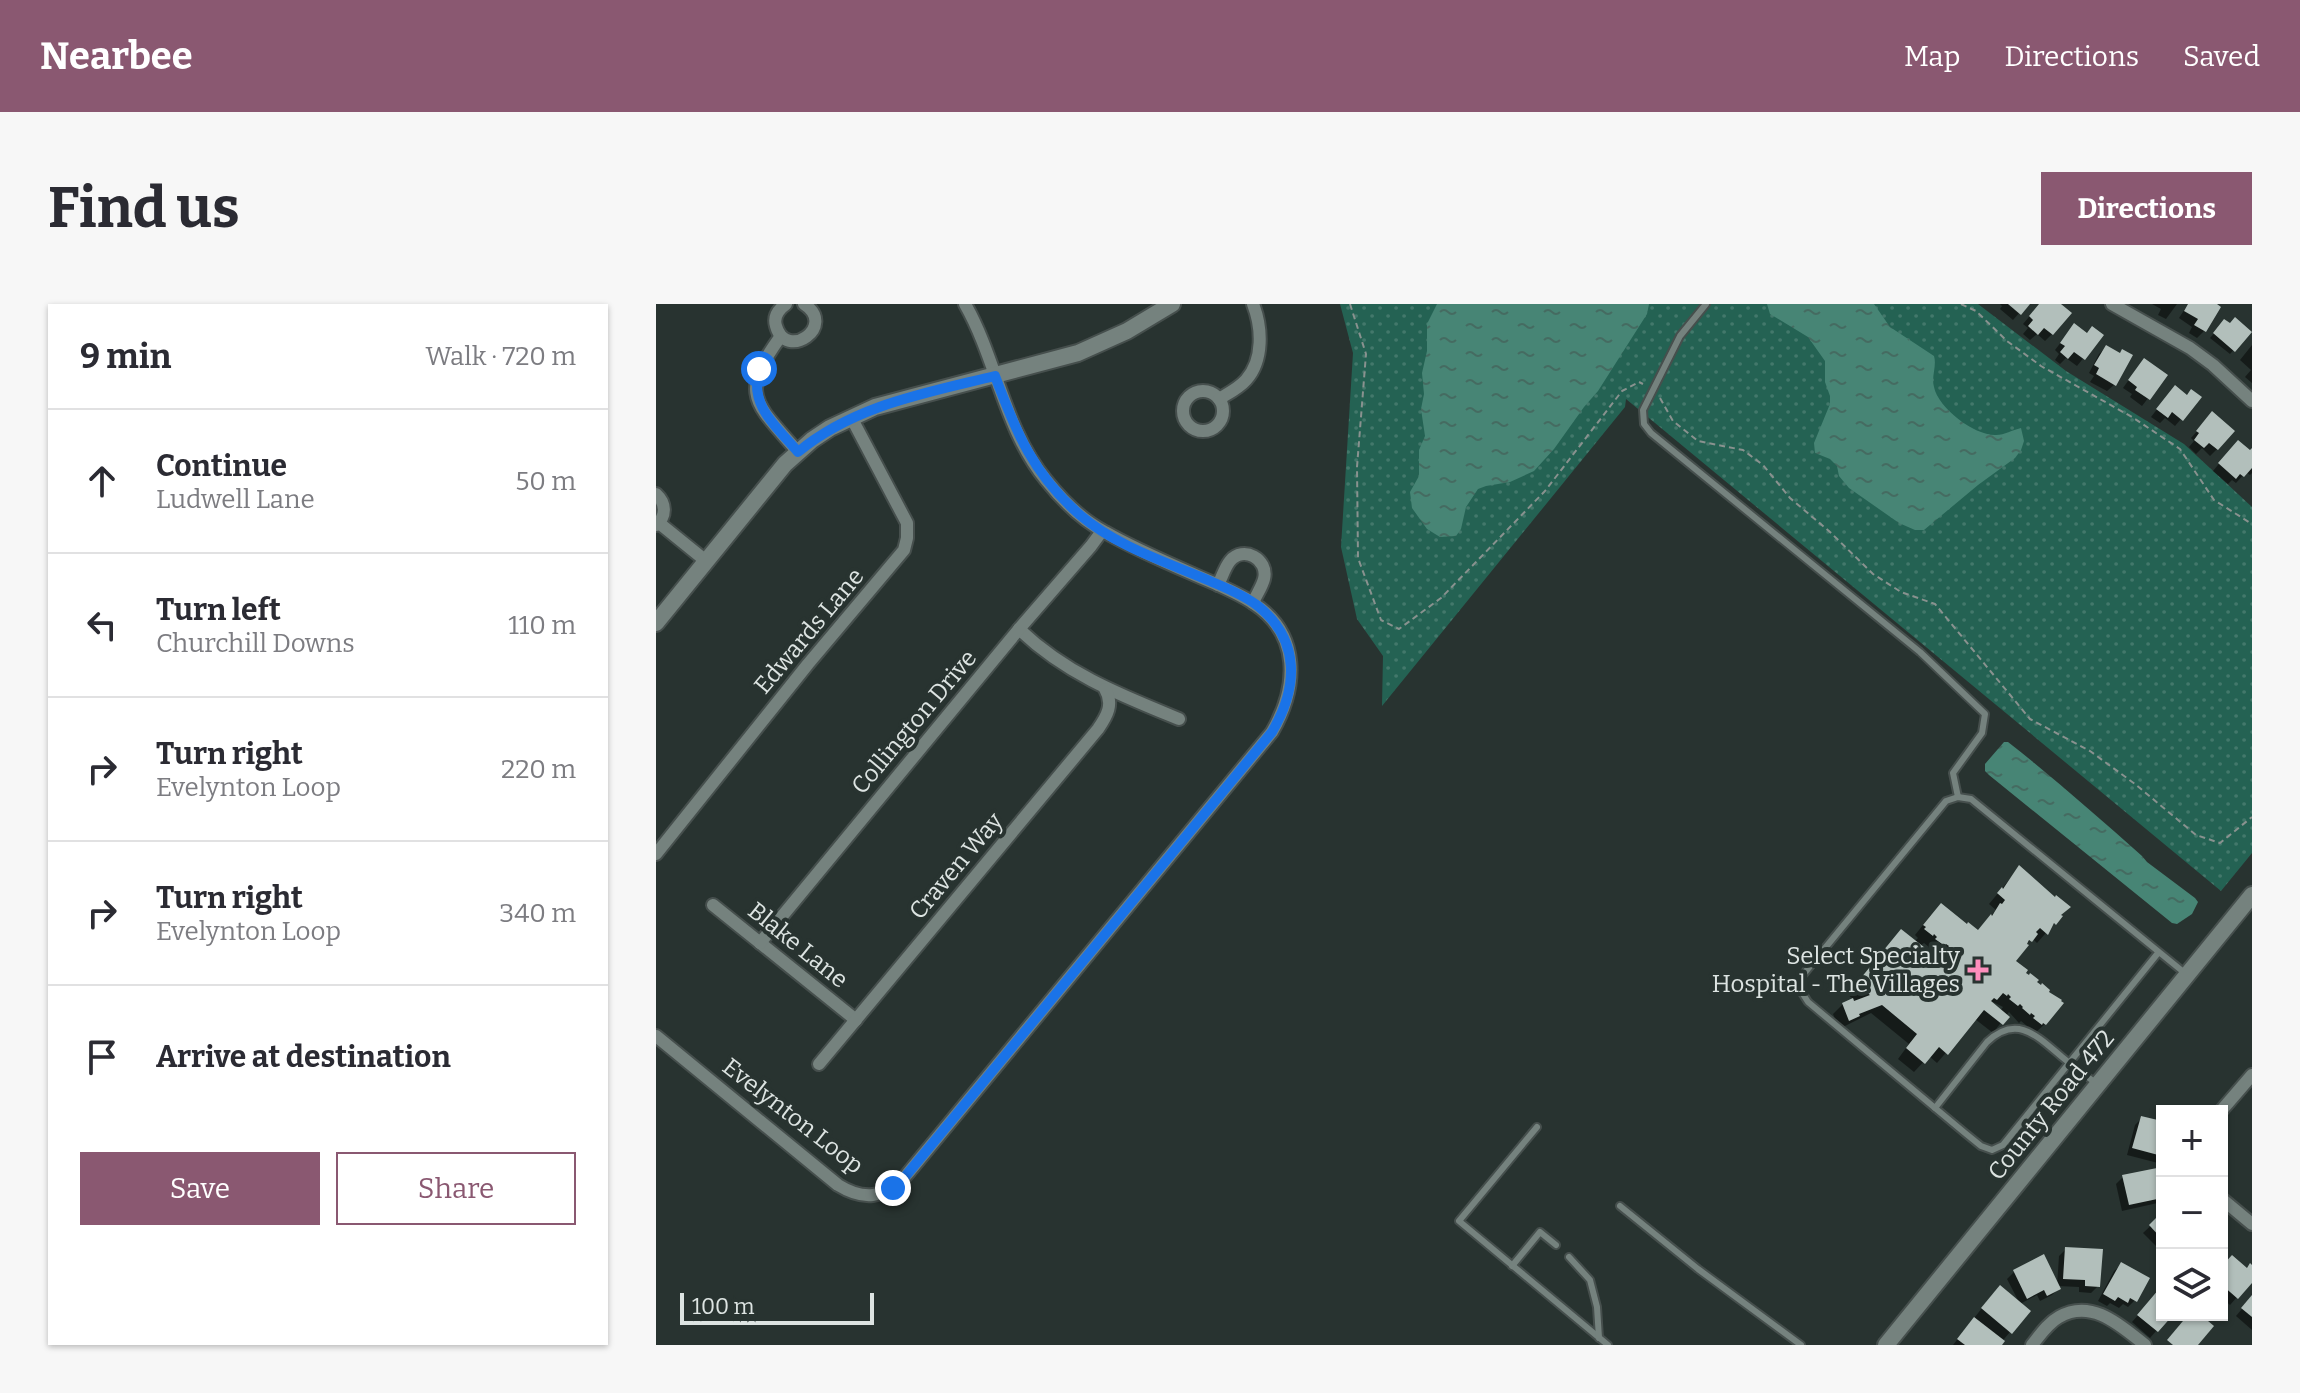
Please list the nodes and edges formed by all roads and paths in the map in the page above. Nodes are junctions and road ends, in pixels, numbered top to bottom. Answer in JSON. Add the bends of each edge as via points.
{"nodes":[{"id":1,"x":786,"y":304,"type":"edge"},
{"id":2,"x":804,"y":304,"type":"edge"},
{"id":3,"x":965,"y":304,"type":"edge"},
{"id":4,"x":1172,"y":304,"type":"edge"},
{"id":5,"x":1253,"y":304,"type":"edge"},
{"id":6,"x":1350,"y":304,"type":"edge"},
{"id":7,"x":1706,"y":304,"type":"edge"},
{"id":8,"x":1961,"y":304,"type":"edge"},
{"id":9,"x":2112,"y":304,"type":"edge"},
{"id":10,"x":781,"y":336,"type":"junction"},
{"id":11,"x":995,"y":376,"type":"junction"},
{"id":12,"x":1654,"y":388,"type":"junction"},
{"id":13,"x":1219,"y":399,"type":"dead end"},
{"id":14,"x":2252,"y":401,"type":"edge"},
{"id":15,"x":851,"y":417,"type":"junction"},
{"id":16,"x":798,"y":452,"type":"junction"},
{"id":17,"x":656,"y":494,"type":"edge"},
{"id":18,"x":658,"y":524,"type":"edge"},
{"id":19,"x":2252,"y":524,"type":"edge"},
{"id":20,"x":1102,"y":531,"type":"junction"},
{"id":21,"x":706,"y":561,"type":"junction"},
{"id":22,"x":1218,"y":585,"type":"junction"},
{"id":23,"x":1253,"y":603,"type":"junction"},
{"id":24,"x":656,"y":623,"type":"edge"},
{"id":25,"x":1019,"y":629,"type":"junction"},
{"id":26,"x":1105,"y":689,"type":"junction"},
{"id":27,"x":1179,"y":719,"type":"dead end"},
{"id":28,"x":1958,"y":797,"type":"junction"},
{"id":29,"x":2252,"y":817,"type":"edge"},
{"id":30,"x":659,"y":845,"type":"edge"},
{"id":31,"x":2252,"y":895,"type":"edge"},
{"id":32,"x":713,"y":905,"type":"dead end"},
{"id":33,"x":760,"y":943,"type":"junction"},
{"id":34,"x":2158,"y":953,"type":"junction"},
{"id":35,"x":2187,"y":975,"type":"junction"},
{"id":36,"x":856,"y":1020,"type":"junction"},
{"id":37,"x":656,"y":1036,"type":"edge"},
{"id":38,"x":2069,"y":1063,"type":"junction"},
{"id":39,"x":819,"y":1064,"type":"dead end"},
{"id":40,"x":2252,"y":1075,"type":"edge"},
{"id":41,"x":2098,"y":1085,"type":"junction"},
{"id":42,"x":2226,"y":1105,"type":"edge"},
{"id":43,"x":1935,"y":1108,"type":"junction"},
{"id":44,"x":1537,"y":1127,"type":"dead end"},
{"id":45,"x":2228,"y":1204,"type":"edge"},
{"id":46,"x":1620,"y":1206,"type":"dead end"},
{"id":47,"x":2252,"y":1224,"type":"edge"},
{"id":48,"x":1556,"y":1245,"type":"dead end"},
{"id":49,"x":1569,"y":1257,"type":"dead end"},
{"id":50,"x":1512,"y":1266,"type":"junction"},
{"id":51,"x":1599,"y":1338,"type":"junction"},
{"id":52,"x":1608,"y":1345,"type":"edge"},
{"id":53,"x":1801,"y":1345,"type":"edge"},
{"id":54,"x":1886,"y":1345,"type":"edge"},
{"id":55,"x":2032,"y":1345,"type":"edge"},
{"id":56,"x":2145,"y":1345,"type":"edge"}],
"edges":[{"from":1,"to":10,"type":"street","via":[[775,319]]},
{"from":2,"to":10,"type":"street","via":[[814,315],[812,332],[797,341]]},
{"from":3,"to":11,"type":"street","name":"Evelynton Loop"},
{"from":4,"to":11,"type":"street","via":[[1078,353]]},
{"from":5,"to":13,"type":"street","via":[[1260,336],[1255,367]]},
{"from":6,"to":12,"type":"path","via":[[1366,354],[1357,467],[1358,558],[1381,620],[1399,629],[1441,598],[1545,491],[1622,391],[1639,382]]},
{"from":7,"to":12,"type":"lane","via":[[1680,336]]},
{"from":8,"to":19,"type":"path","via":[[2041,366],[2180,449],[2214,500]]},
{"from":9,"to":14,"type":"street","via":[[2190,348]]},
{"from":10,"to":16,"type":"street","via":[[755,382],[761,407]]},
{"from":11,"to":15,"type":"street"},
{"from":11,"to":20,"type":"street","name":"Evelynton Loop","via":[[1016,432],[1044,478]]},
{"from":12,"to":28,"type":"lane","via":[[1643,410],[1651,433],[1920,652],[1985,714],[1982,733],[1953,773]]},
{"from":12,"to":29,"type":"path","via":[[1673,421],[1698,441],[1743,450],[1873,574],[1901,592],[1935,604],[2030,719],[2090,751],[2196,835],[2220,843]]},
{"from":15,"to":16,"type":"street"},
{"from":15,"to":30,"type":"street","name":"Edwards Lane","via":[[907,523],[904,550]]},
{"from":16,"to":21,"type":"street"},
{"from":17,"to":18,"type":"street","via":[[664,506]]},
{"from":18,"to":21,"type":"street"},
{"from":20,"to":22,"type":"street","name":"Evelynton Loop"},
{"from":20,"to":25,"type":"street","name":"Collington Drive"},
{"from":21,"to":24,"type":"street"},
{"from":22,"to":23,"type":"street","name":"Evelynton Loop"},
{"from":22,"to":23,"type":"street","via":[[1230,560],[1255,556],[1265,570]]},
{"from":23,"to":37,"type":"street","name":"Evelynton Loop","via":[[1283,635],[1291,659],[1291,687],[1272,732],[893,1188],[864,1196],[838,1185]]},
{"from":25,"to":26,"type":"street","via":[[1053,658]]},
{"from":25,"to":33,"type":"street","name":"Collington Drive"},
{"from":26,"to":27,"type":"street"},
{"from":26,"to":36,"type":"street","name":"Craven Way","via":[[1110,705],[1098,729]]},
{"from":28,"to":34,"type":"lane","via":[[1971,799]]},
{"from":28,"to":43,"type":"lane","via":[[1946,801],[1802,976],[1801,991],[1808,1002]]},
{"from":31,"to":35,"type":"street","name":"County Road 472"},
{"from":32,"to":33,"type":"street","name":"Blake Lane"},
{"from":33,"to":36,"type":"street","name":"Blake Lane"},
{"from":34,"to":35,"type":"lane"},
{"from":34,"to":38,"type":"lane"},
{"from":35,"to":41,"type":"street","name":"County Road 472"},
{"from":36,"to":39,"type":"street","name":"Craven Way"},
{"from":38,"to":41,"type":"lane"},
{"from":38,"to":43,"type":"lane","via":[[2033,1032],[2008,1029],[1987,1042]]},
{"from":38,"to":43,"type":"lane","via":[[2003,1145],[1992,1150]]},
{"from":40,"to":42,"type":"street"},
{"from":41,"to":54,"type":"street","name":"County Road 472"},
{"from":44,"to":50,"type":"lane","via":[[1459,1221]]},
{"from":45,"to":47,"type":"street"},
{"from":46,"to":53,"type":"lane"},
{"from":48,"to":50,"type":"lane","via":[[1540,1232]]},
{"from":49,"to":51,"type":"lane","via":[[1590,1280]]},
{"from":50,"to":51,"type":"lane"},
{"from":51,"to":52,"type":"lane"},
{"from":55,"to":56,"type":"street","via":[[2060,1316],[2083,1311],[2113,1319]]}]}
